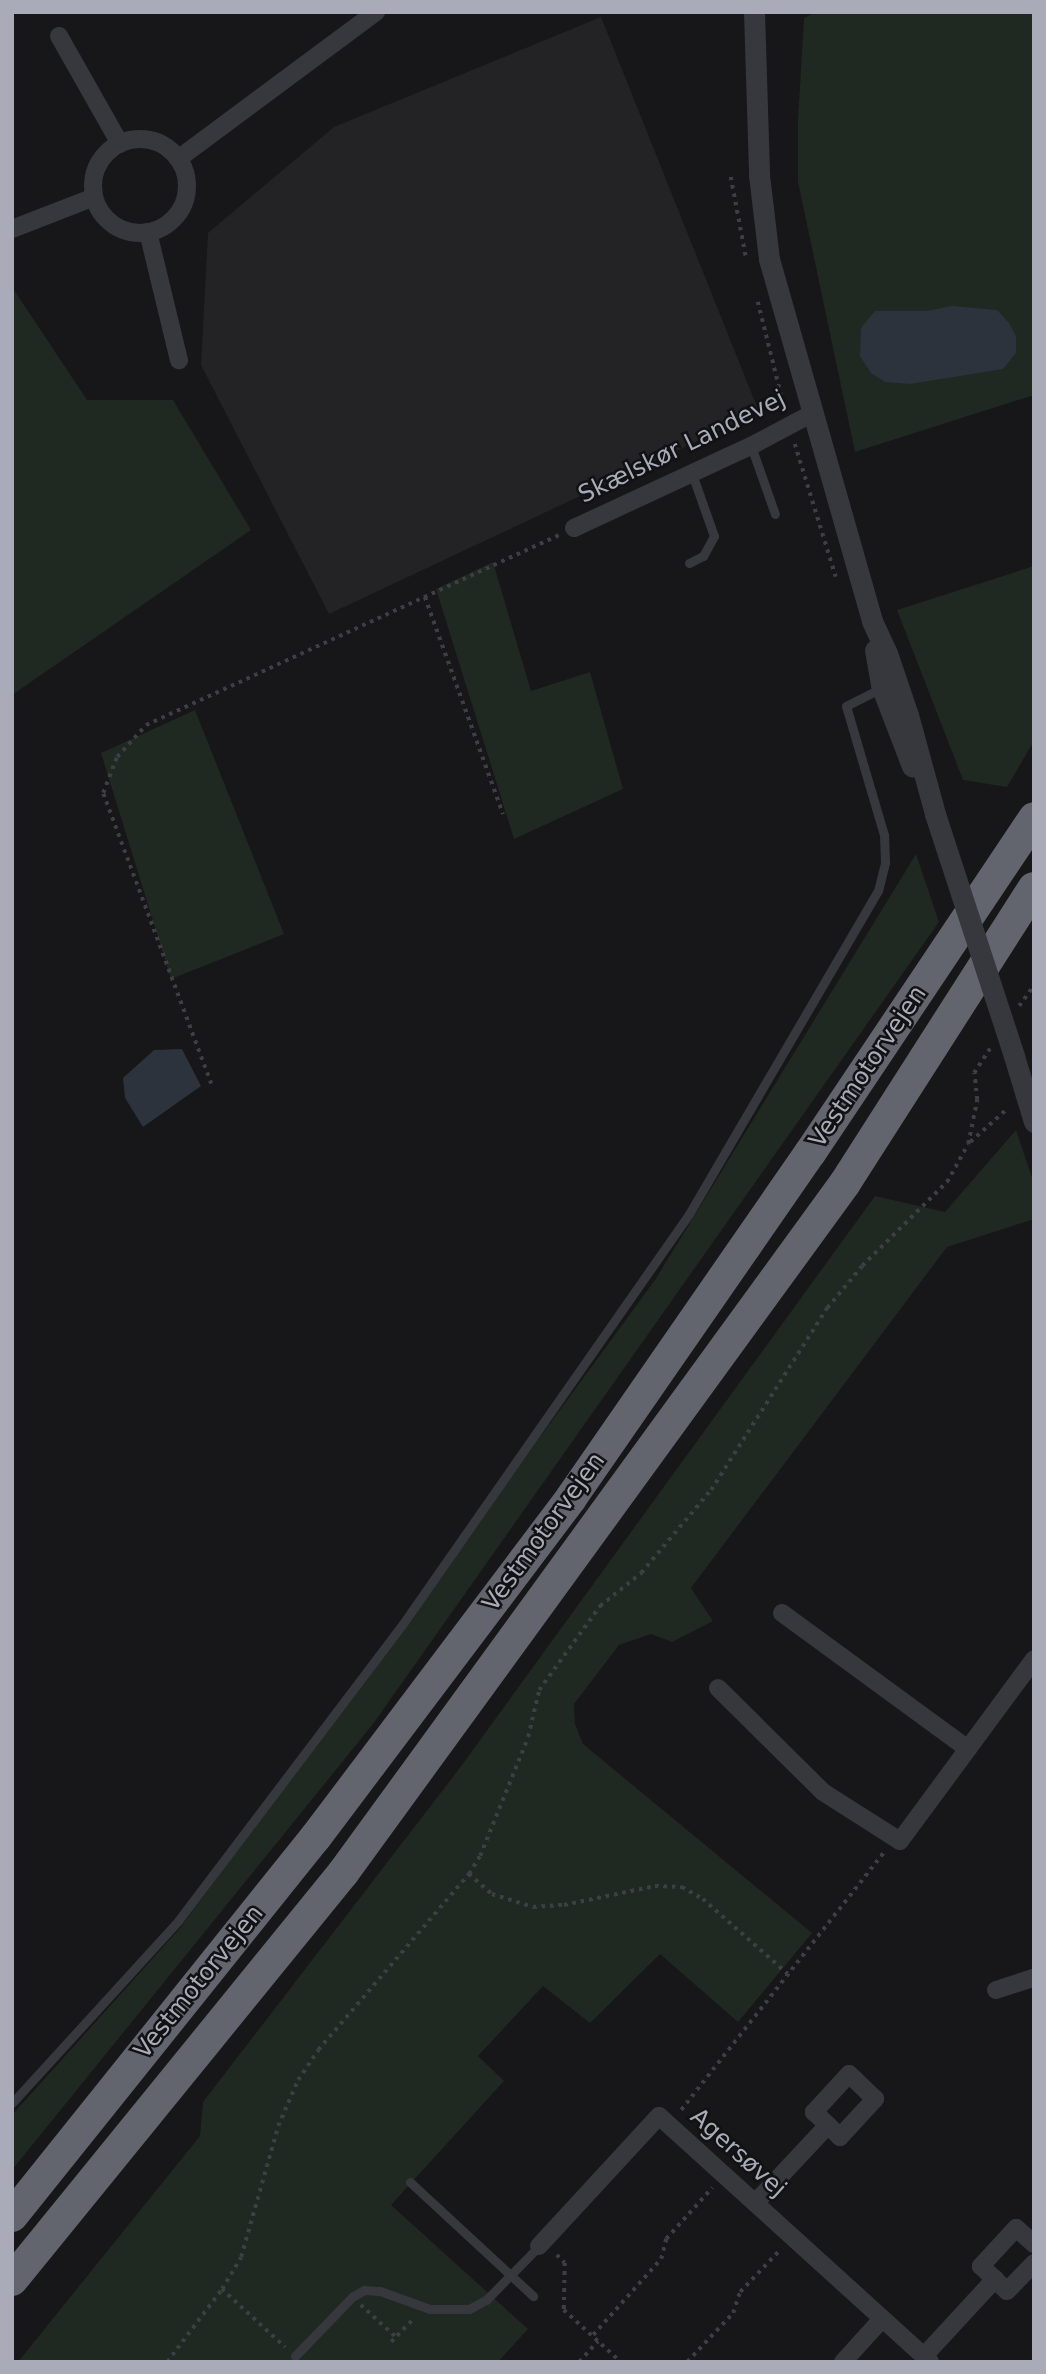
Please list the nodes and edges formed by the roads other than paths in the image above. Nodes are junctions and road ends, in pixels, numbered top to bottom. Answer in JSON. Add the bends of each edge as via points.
{"nodes":[{"id":1,"x":376,"y":12,"type":"edge"},
{"id":2,"x":754,"y":12,"type":"edge"},
{"id":3,"x":59,"y":36,"type":"dead end"},
{"id":4,"x":120,"y":144,"type":"junction"},
{"id":5,"x":178,"y":159,"type":"junction"},
{"id":6,"x":94,"y":197,"type":"junction"},
{"id":7,"x":12,"y":229,"type":"edge"},
{"id":8,"x":148,"y":232,"type":"junction"},
{"id":9,"x":180,"y":360,"type":"dead end"},
{"id":10,"x":813,"y":413,"type":"junction"},
{"id":11,"x":751,"y":446,"type":"junction"},
{"id":12,"x":692,"y":474,"type":"junction"},
{"id":13,"x":775,"y":514,"type":"dead end"},
{"id":14,"x":574,"y":528,"type":"road end"},
{"id":15,"x":689,"y":563,"type":"dead end"},
{"id":16,"x":873,"y":626,"type":"junction"},
{"id":17,"x":882,"y":688,"type":"junction"},
{"id":18,"x":932,"y":806,"type":"junction"},
{"id":19,"x":1034,"y":818,"type":"edge"},
{"id":20,"x":1034,"y":888,"type":"edge"},
{"id":21,"x":1034,"y":1122,"type":"edge"},
{"id":22,"x":782,"y":1613,"type":"dead end"},
{"id":23,"x":1034,"y":1659,"type":"edge"},
{"id":24,"x":718,"y":1688,"type":"dead end"},
{"id":25,"x":968,"y":1749,"type":"junction"},
{"id":26,"x":1034,"y":1978,"type":"edge"},
{"id":27,"x":996,"y":1990,"type":"dead end"},
{"id":28,"x":12,"y":2103,"type":"edge"},
{"id":29,"x":828,"y":2125,"type":"dead end"},
{"id":30,"x":410,"y":2182,"type":"dead end"},
{"id":31,"x":756,"y":2202,"type":"junction"},
{"id":32,"x":12,"y":2216,"type":"edge"},
{"id":33,"x":540,"y":2244,"type":"joint"},
{"id":34,"x":1034,"y":2244,"type":"edge"},
{"id":35,"x":1034,"y":2263,"type":"edge"},
{"id":36,"x":510,"y":2275,"type":"junction"},
{"id":37,"x":995,"y":2279,"type":"junction"},
{"id":38,"x":12,"y":2280,"type":"edge"},
{"id":39,"x":533,"y":2295,"type":"dead end"},
{"id":40,"x":882,"y":2319,"type":"junction"},
{"id":41,"x":295,"y":2356,"type":"road end"},
{"id":42,"x":927,"y":2359,"type":"edge"},
{"id":43,"x":842,"y":2362,"type":"edge"}],
"edges":[{"from":1,"to":5,"type":"street"},
{"from":2,"to":10,"type":"street","name":"Skælskør Landevej","via":[[758,175],[769,259]]},
{"from":3,"to":4,"type":"street"},
{"from":4,"to":5,"type":"street","via":[[152,141]]},
{"from":4,"to":6,"type":"street","via":[[97,166]]},
{"from":5,"to":8,"type":"street","via":[[186,181],[183,204],[169,222]]},
{"from":6,"to":7,"type":"street"},
{"from":6,"to":8,"type":"street","via":[[103,215],[119,228]]},
{"from":8,"to":9,"type":"street"},
{"from":10,"to":11,"type":"street","name":"Skælskør Landevej"},
{"from":10,"to":16,"type":"street","name":"Skælskør Landevej"},
{"from":11,"to":12,"type":"street","name":"Skælskør Landevej"},
{"from":11,"to":13,"type":"lane"},
{"from":12,"to":14,"type":"street","name":"Skælskør Landevej"},
{"from":12,"to":15,"type":"lane","via":[[714,536],[703,556]]},
{"from":16,"to":17,"type":"street","name":"Skælskør Landevej"},
{"from":16,"to":18,"type":"street","name":"Skælskør Landevej","via":[[908,715]]},
{"from":17,"to":18,"type":"street","name":"Skælskør Landevej"},
{"from":17,"to":28,"type":"lane","via":[[846,706],[884,835],[885,862],[878,891],[689,1214],[402,1625],[178,1921]]},
{"from":18,"to":21,"type":"street","name":"Skælskør Landevej","bridge":true},
{"from":19,"to":32,"type":"highway","name":"Vestmotorvejen","via":[[571,1498],[315,1838]]},
{"from":20,"to":38,"type":"highway","name":"Vestmotorvejen","via":[[845,1183],[351,1861]]},
{"from":22,"to":25,"type":"street"},
{"from":23,"to":25,"type":"street"},
{"from":24,"to":25,"type":"street","via":[[823,1792],[900,1841]]},
{"from":26,"to":27,"type":"street"},
{"from":29,"to":31,"type":"street"},
{"from":30,"to":36,"type":"lane"},
{"from":31,"to":33,"type":"street","name":"Agersøvej","via":[[659,2116]]},
{"from":31,"to":40,"type":"street","name":"Agersøvej"},
{"from":33,"to":36,"type":"lane"},
{"from":34,"to":37,"type":"street","via":[[1016,2228],[981,2266]]},
{"from":35,"to":37,"type":"street","via":[[1007,2291]]},
{"from":36,"to":39,"type":"lane"},
{"from":36,"to":41,"type":"lane","via":[[486,2300],[452,2311],[364,2290]]},
{"from":37,"to":42,"type":"street"},
{"from":40,"to":42,"type":"street","name":"Agersøvej"},
{"from":40,"to":43,"type":"street"}]}
